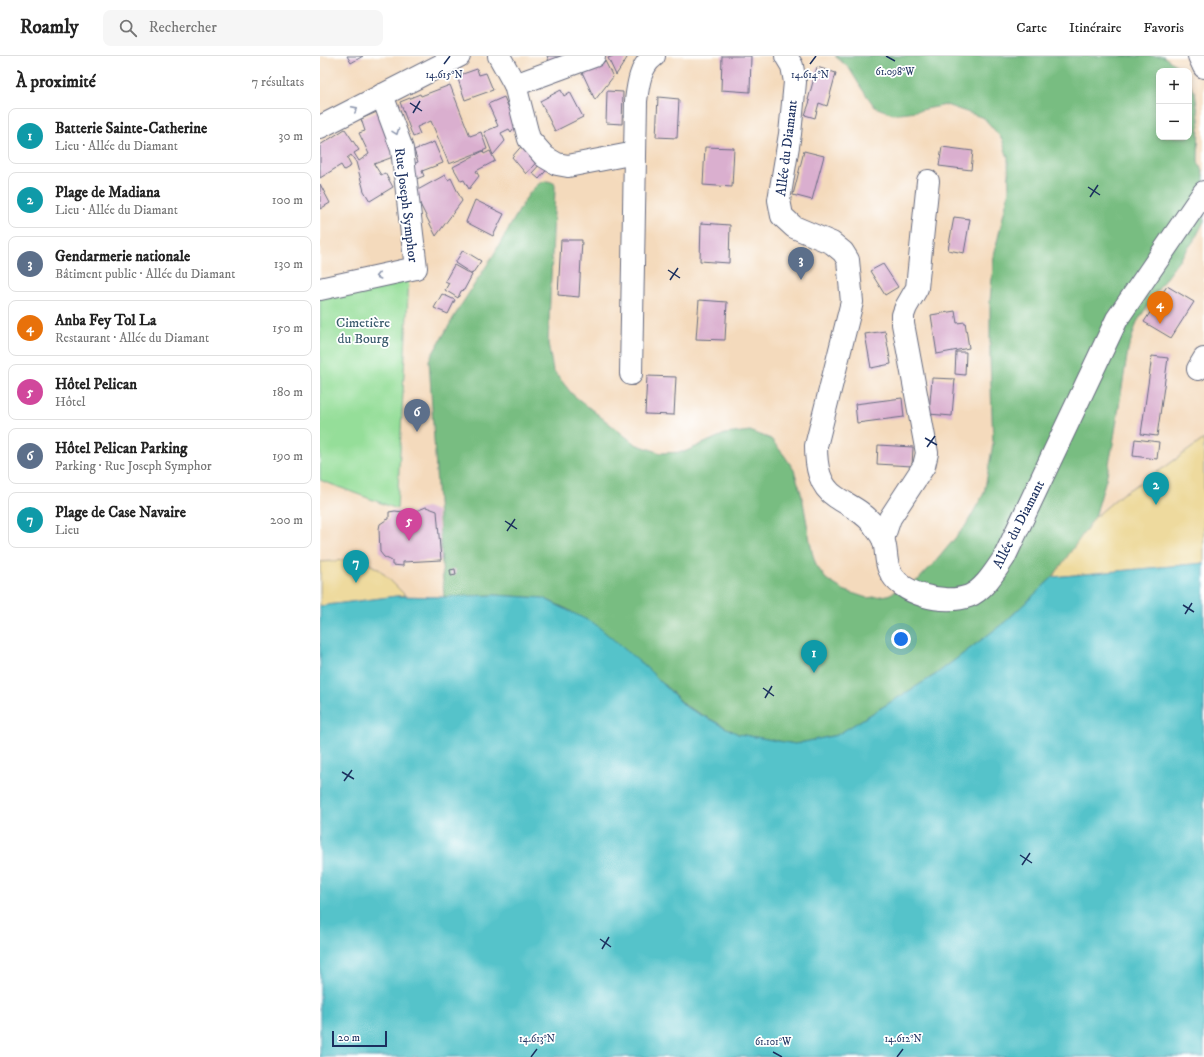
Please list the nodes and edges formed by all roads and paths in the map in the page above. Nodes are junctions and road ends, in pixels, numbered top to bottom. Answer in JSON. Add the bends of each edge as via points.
{"nodes":[{"id":1,"x":459,"y":56,"type":"edge"},
{"id":2,"x":499,"y":56,"type":"edge"},
{"id":3,"x":594,"y":56,"type":"edge"},
{"id":4,"x":654,"y":56,"type":"edge"},
{"id":5,"x":786,"y":56,"type":"edge"},
{"id":6,"x":1199,"y":56,"type":"edge"},
{"id":7,"x":1204,"y":67,"type":"edge"},
{"id":8,"x":516,"y":85,"type":"junction"},
{"id":9,"x":382,"y":95,"type":"junction"},
{"id":10,"x":320,"y":127,"type":"edge"},
{"id":11,"x":635,"y":153,"type":"junction"},
{"id":12,"x":928,"y":181,"type":"dead end"},
{"id":13,"x":1204,"y":192,"type":"edge"},
{"id":14,"x":320,"y":289,"type":"edge"},
{"id":15,"x":631,"y":374,"type":"dead end"},
{"id":16,"x":883,"y":539,"type":"junction"}],
"edges":[{"from":1,"to":9,"type":"street"},
{"from":2,"to":8,"type":"street"},
{"from":3,"to":8,"type":"street"},
{"from":4,"to":11,"type":"street","via":[[643,69],[638,82]]},
{"from":5,"to":16,"type":"street","name":"Allée du Diamant","via":[[792,66],[795,82],[790,134],[779,200],[782,216],[794,227],[832,243],[843,252],[848,260],[852,302],[816,446],[816,466],[825,485],[835,497],[860,511]]},
{"from":6,"to":7,"type":"street"},
{"from":8,"to":11,"type":"street","via":[[529,139],[544,157],[554,163],[568,166]]},
{"from":10,"to":9,"type":"street","one_way":true},
{"from":9,"to":14,"type":"street","name":"Rue Joseph Symphor","one_way":true,"via":[[402,149],[416,268]]},
{"from":11,"to":15,"type":"street"},
{"from":12,"to":16,"type":"street","via":[[917,288],[906,307],[903,324],[927,453],[924,466],[890,518]]},
{"from":13,"to":16,"type":"street","name":"Allée du Diamant","via":[[1117,319],[1004,558],[986,583],[969,596],[950,599],[930,598],[908,589],[896,580],[888,569]]}]}
